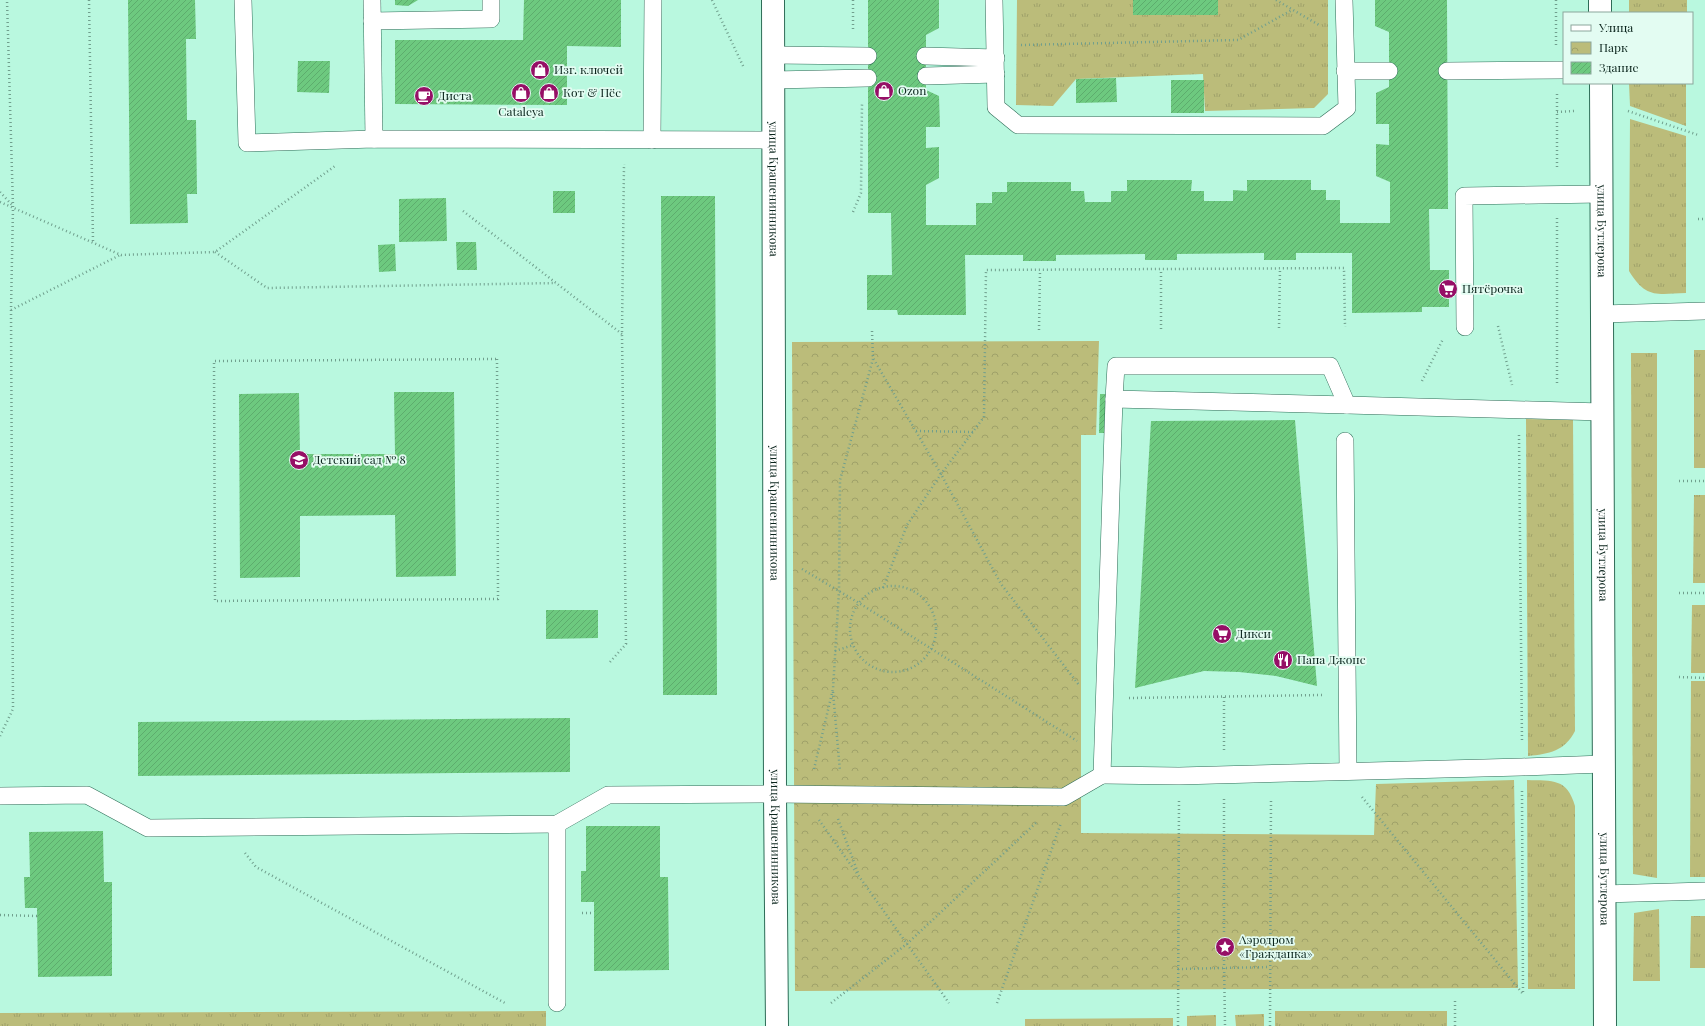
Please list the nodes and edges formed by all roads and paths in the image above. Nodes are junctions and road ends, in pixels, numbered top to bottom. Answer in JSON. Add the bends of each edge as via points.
{"nodes":[{"id":1,"x":7,"y":0,"type":"edge"},
{"id":2,"x":89,"y":0,"type":"edge"},
{"id":3,"x":244,"y":0,"type":"edge"},
{"id":4,"x":372,"y":0,"type":"edge"},
{"id":5,"x":491,"y":0,"type":"edge"},
{"id":6,"x":653,"y":0,"type":"edge"},
{"id":7,"x":712,"y":0,"type":"edge"},
{"id":8,"x":773,"y":0,"type":"edge"},
{"id":9,"x":994,"y":0,"type":"edge"},
{"id":10,"x":1276,"y":0,"type":"edge"},
{"id":11,"x":1344,"y":0,"type":"edge"},
{"id":12,"x":1600,"y":0,"type":"edge"},
{"id":13,"x":1292,"y":10,"type":"junction"},
{"id":14,"x":1600,"y":12,"type":"edge"},
{"id":15,"x":372,"y":21,"type":"junction"},
{"id":16,"x":1345,"y":38,"type":"junction"},
{"id":17,"x":773,"y":56,"type":"junction"},
{"id":18,"x":868,"y":56,"type":"dead end"},
{"id":19,"x":925,"y":56,"type":"dead end"},
{"id":20,"x":996,"y":59,"type":"junction"},
{"id":21,"x":745,"y":70,"type":"dead end"},
{"id":22,"x":1563,"y":70,"type":"edge"},
{"id":23,"x":1346,"y":71,"type":"junction"},
{"id":24,"x":1389,"y":71,"type":"dead end"},
{"id":25,"x":1447,"y":71,"type":"dead end"},
{"id":26,"x":926,"y":76,"type":"dead end"},
{"id":27,"x":865,"y":78,"type":"joint"},
{"id":28,"x":773,"y":80,"type":"junction"},
{"id":29,"x":1601,"y":84,"type":"edge"},
{"id":30,"x":1576,"y":111,"type":"dead end"},
{"id":31,"x":1628,"y":111,"type":"dead end"},
{"id":32,"x":1557,"y":112,"type":"dead end"},
{"id":33,"x":1698,"y":135,"type":"dead end"},
{"id":34,"x":374,"y":139,"type":"junction"},
{"id":35,"x":624,"y":140,"type":"junction"},
{"id":36,"x":652,"y":140,"type":"junction"},
{"id":37,"x":773,"y":140,"type":"junction"},
{"id":38,"x":336,"y":166,"type":"dead end"},
{"id":39,"x":0,"y":192,"type":"edge"},
{"id":40,"x":1601,"y":194,"type":"junction"},
{"id":41,"x":0,"y":202,"type":"edge"},
{"id":42,"x":13,"y":206,"type":"junction"},
{"id":43,"x":463,"y":211,"type":"dead end"},
{"id":44,"x":853,"y":212,"type":"dead end"},
{"id":45,"x":1698,"y":219,"type":"dead end"},
{"id":46,"x":1705,"y":219,"type":"edge"},
{"id":47,"x":92,"y":242,"type":"junction"},
{"id":48,"x":215,"y":252,"type":"junction"},
{"id":49,"x":121,"y":254,"type":"junction"},
{"id":50,"x":1280,"y":268,"type":"junction"},
{"id":51,"x":1161,"y":269,"type":"junction"},
{"id":52,"x":1040,"y":271,"type":"junction"},
{"id":53,"x":556,"y":283,"type":"junction"},
{"id":54,"x":11,"y":310,"type":"junction"},
{"id":55,"x":1705,"y":311,"type":"edge"},
{"id":56,"x":1602,"y":314,"type":"junction"},
{"id":57,"x":1465,"y":326,"type":"dead end"},
{"id":58,"x":1498,"y":326,"type":"dead end"},
{"id":59,"x":1345,"y":327,"type":"dead end"},
{"id":60,"x":1279,"y":328,"type":"dead end"},
{"id":61,"x":1161,"y":329,"type":"dead end"},
{"id":62,"x":1039,"y":330,"type":"dead end"},
{"id":63,"x":872,"y":331,"type":"dead end"},
{"id":64,"x":1446,"y":333,"type":"dead end"},
{"id":65,"x":622,"y":334,"type":"junction"},
{"id":66,"x":874,"y":358,"type":"junction"},
{"id":67,"x":1114,"y":399,"type":"junction"},
{"id":68,"x":1347,"y":405,"type":"junction"},
{"id":69,"x":1409,"y":406,"type":"junction"},
{"id":70,"x":1519,"y":409,"type":"junction"},
{"id":71,"x":1602,"y":412,"type":"junction"},
{"id":72,"x":916,"y":431,"type":"junction"},
{"id":73,"x":974,"y":432,"type":"junction"},
{"id":74,"x":1345,"y":441,"type":"dead end"},
{"id":75,"x":941,"y":474,"type":"junction"},
{"id":76,"x":1680,"y":481,"type":"dead end"},
{"id":77,"x":1705,"y":481,"type":"edge"},
{"id":78,"x":775,"y":554,"type":"junction"},
{"id":79,"x":883,"y":588,"type":"junction"},
{"id":80,"x":839,"y":591,"type":"junction"},
{"id":81,"x":1679,"y":593,"type":"dead end"},
{"id":82,"x":1705,"y":593,"type":"edge"},
{"id":83,"x":365,"y":600,"type":"joint"},
{"id":84,"x":859,"y":603,"type":"junction"},
{"id":85,"x":853,"y":644,"type":"junction"},
{"id":86,"x":930,"y":649,"type":"junction"},
{"id":87,"x":835,"y":651,"type":"junction"},
{"id":88,"x":610,"y":662,"type":"dead end"},
{"id":89,"x":1680,"y":677,"type":"dead end"},
{"id":90,"x":1705,"y":678,"type":"edge"},
{"id":91,"x":833,"y":690,"type":"junction"},
{"id":92,"x":1323,"y":695,"type":"dead end"},
{"id":93,"x":1224,"y":696,"type":"junction"},
{"id":94,"x":1124,"y":698,"type":"dead end"},
{"id":95,"x":1103,"y":715,"type":"junction"},
{"id":96,"x":0,"y":736,"type":"edge"},
{"id":97,"x":1102,"y":757,"type":"junction"},
{"id":98,"x":1604,"y":764,"type":"junction"},
{"id":99,"x":1522,"y":767,"type":"junction"},
{"id":100,"x":1344,"y":771,"type":"junction"},
{"id":101,"x":1272,"y":774,"type":"junction"},
{"id":102,"x":1102,"y":775,"type":"junction"},
{"id":103,"x":1224,"y":775,"type":"junction"},
{"id":104,"x":1179,"y":776,"type":"junction"},
{"id":105,"x":775,"y":794,"type":"junction"},
{"id":106,"x":804,"y":794,"type":"junction"},
{"id":107,"x":836,"y":794,"type":"junction"},
{"id":108,"x":0,"y":796,"type":"edge"},
{"id":109,"x":1064,"y":797,"type":"junction"},
{"id":110,"x":557,"y":824,"type":"junction"},
{"id":111,"x":222,"y":827,"type":"junction"},
{"id":112,"x":859,"y":876,"type":"junction"},
{"id":113,"x":1705,"y":892,"type":"edge"},
{"id":114,"x":1604,"y":894,"type":"junction"},
{"id":115,"x":0,"y":915,"type":"edge"},
{"id":116,"x":37,"y":916,"type":"dead end"},
{"id":117,"x":1224,"y":932,"type":"dead end"},
{"id":118,"x":908,"y":943,"type":"junction"},
{"id":119,"x":1224,"y":960,"type":"dead end"},
{"id":120,"x":1269,"y":967,"type":"junction"},
{"id":121,"x":1178,"y":968,"type":"junction"},
{"id":122,"x":1224,"y":968,"type":"junction"},
{"id":123,"x":1455,"y":999,"type":"dead end"},
{"id":124,"x":505,"y":1003,"type":"dead end"},
{"id":125,"x":557,"y":1003,"type":"dead end"},
{"id":126,"x":831,"y":1003,"type":"dead end"},
{"id":127,"x":949,"y":1003,"type":"dead end"},
{"id":128,"x":997,"y":1003,"type":"dead end"},
{"id":129,"x":777,"y":1026,"type":"edge"},
{"id":130,"x":1178,"y":1026,"type":"edge"},
{"id":131,"x":1224,"y":1026,"type":"edge"},
{"id":132,"x":1270,"y":1026,"type":"edge"},
{"id":133,"x":1455,"y":1026,"type":"edge"},
{"id":134,"x":1605,"y":1026,"type":"edge"}],
"edges":[{"from":1,"to":42,"type":"path"},
{"from":2,"to":47,"type":"path"},
{"from":3,"to":34,"type":"lane","via":[[247,143]]},
{"from":4,"to":15,"type":"lane"},
{"from":5,"to":15,"type":"lane","via":[[491,20]]},
{"from":6,"to":36,"type":"lane"},
{"from":7,"to":21,"type":"path"},
{"from":8,"to":17,"type":"street","name":"улица Крашенинникова"},
{"from":9,"to":20,"type":"lane"},
{"from":10,"to":13,"type":"path"},
{"from":11,"to":16,"type":"lane"},
{"from":12,"to":14,"type":"street"},
{"from":13,"to":16,"type":"path"},
{"from":13,"to":20,"type":"path","via":[[1238,40]]},
{"from":15,"to":34,"type":"lane"},
{"from":16,"to":23,"type":"lane"},
{"from":17,"to":18,"type":"lane"},
{"from":17,"to":28,"type":"street","name":"улица Крашенинникова"},
{"from":19,"to":20,"type":"lane"},
{"from":20,"to":23,"type":"lane","via":[[996,107],[1018,125],[1323,126],[1347,108]]},
{"from":20,"to":26,"type":"lane"},
{"from":22,"to":25,"type":"lane"},
{"from":23,"to":24,"type":"lane"},
{"from":27,"to":28,"type":"lane"},
{"from":27,"to":44,"type":"path","via":[[861,193]]},
{"from":28,"to":37,"type":"street","name":"улица Крашенинникова"},
{"from":29,"to":40,"type":"street","name":"улица Бутлерова"},
{"from":30,"to":32,"type":"path"},
{"from":31,"to":33,"type":"path"},
{"from":34,"to":35,"type":"lane"},
{"from":35,"to":36,"type":"lane"},
{"from":35,"to":65,"type":"path"},
{"from":36,"to":37,"type":"lane"},
{"from":37,"to":78,"type":"street","name":"улица Крашенинникова"},
{"from":38,"to":48,"type":"path"},
{"from":39,"to":42,"type":"path"},
{"from":40,"to":56,"type":"street","name":"улица Бутлерова"},
{"from":40,"to":57,"type":"lane","via":[[1464,196]]},
{"from":41,"to":42,"type":"path"},
{"from":42,"to":47,"type":"path"},
{"from":42,"to":54,"type":"path"},
{"from":43,"to":53,"type":"path"},
{"from":45,"to":46,"type":"path"},
{"from":47,"to":49,"type":"path"},
{"from":48,"to":49,"type":"path"},
{"from":48,"to":53,"type":"path","via":[[267,288]]},
{"from":49,"to":54,"type":"path"},
{"from":50,"to":51,"type":"path"},
{"from":50,"to":59,"type":"path","via":[[1344,268]]},
{"from":50,"to":60,"type":"path"},
{"from":51,"to":52,"type":"path"},
{"from":51,"to":61,"type":"path"},
{"from":52,"to":62,"type":"path"},
{"from":52,"to":73,"type":"path","via":[[986,270],[984,417]]},
{"from":53,"to":65,"type":"path"},
{"from":54,"to":96,"type":"path","via":[[13,709]]},
{"from":55,"to":56,"type":"lane"},
{"from":56,"to":71,"type":"street","name":"улица Бутлерова"},
{"from":58,"to":70,"type":"path"},
{"from":63,"to":66,"type":"path"},
{"from":64,"to":69,"type":"path"},
{"from":65,"to":88,"type":"path","via":[[626,644]]},
{"from":66,"to":72,"type":"path"},
{"from":66,"to":80,"type":"path","via":[[840,480]]},
{"from":67,"to":68,"type":"lane"},
{"from":67,"to":68,"type":"lane","via":[[1116,366],[1330,366]]},
{"from":67,"to":95,"type":"lane"},
{"from":68,"to":69,"type":"lane"},
{"from":69,"to":70,"type":"lane"},
{"from":70,"to":71,"type":"lane"},
{"from":70,"to":99,"type":"path"},
{"from":71,"to":98,"type":"street","name":"улица Бутлерова"},
{"from":72,"to":73,"type":"path"},
{"from":72,"to":75,"type":"path"},
{"from":73,"to":75,"type":"path"},
{"from":74,"to":100,"type":"lane"},
{"from":75,"to":79,"type":"path","via":[[907,525]]},
{"from":75,"to":95,"type":"path","via":[[1001,584]]},
{"from":76,"to":77,"type":"path"},
{"from":78,"to":80,"type":"path"},
{"from":78,"to":105,"type":"street","name":"улица Крашенинникова"},
{"from":79,"to":84,"type":"path","via":[[869,593]]},
{"from":79,"to":86,"type":"path","via":[[904,587],[918,593],[928,604],[934,617],[936,632]]},
{"from":80,"to":84,"type":"path"},
{"from":80,"to":87,"type":"path"},
{"from":81,"to":82,"type":"path"},
{"from":83,"to":83,"type":"path","via":[[215,601],[214,361],[497,359],[498,599]]},
{"from":84,"to":85,"type":"path","via":[[850,623]]},
{"from":84,"to":86,"type":"path"},
{"from":85,"to":86,"type":"path","via":[[864,660],[875,668],[888,672],[903,671],[915,666],[926,657]]},
{"from":85,"to":87,"type":"path"},
{"from":86,"to":97,"type":"path"},
{"from":87,"to":91,"type":"path"},
{"from":89,"to":90,"type":"path"},
{"from":91,"to":106,"type":"path"},
{"from":91,"to":107,"type":"path"},
{"from":92,"to":93,"type":"path"},
{"from":93,"to":94,"type":"path"},
{"from":93,"to":103,"type":"path"},
{"from":95,"to":97,"type":"lane"},
{"from":97,"to":102,"type":"lane"},
{"from":98,"to":99,"type":"lane"},
{"from":98,"to":114,"type":"street","name":"улица Бутлерова"},
{"from":99,"to":100,"type":"lane"},
{"from":99,"to":100,"type":"path","via":[[1523,995]]},
{"from":100,"to":101,"type":"lane"},
{"from":101,"to":103,"type":"lane"},
{"from":101,"to":120,"type":"path"},
{"from":102,"to":104,"type":"lane"},
{"from":102,"to":109,"type":"lane"},
{"from":103,"to":104,"type":"lane"},
{"from":103,"to":117,"type":"path"},
{"from":104,"to":121,"type":"path"},
{"from":105,"to":106,"type":"lane"},
{"from":105,"to":110,"type":"lane","via":[[608,795]]},
{"from":105,"to":129,"type":"street","name":"улица Крашенинникова"},
{"from":106,"to":107,"type":"lane"},
{"from":106,"to":112,"type":"path"},
{"from":107,"to":109,"type":"lane"},
{"from":107,"to":112,"type":"path"},
{"from":108,"to":111,"type":"lane","via":[[87,795],[148,828]]},
{"from":109,"to":118,"type":"path"},
{"from":109,"to":128,"type":"path","via":[[1061,824]]},
{"from":110,"to":111,"type":"lane"},
{"from":110,"to":125,"type":"lane"},
{"from":111,"to":124,"type":"path","via":[[256,866]]},
{"from":112,"to":118,"type":"path"},
{"from":113,"to":114,"type":"lane"},
{"from":114,"to":134,"type":"street","name":"улица Бутлерова"},
{"from":115,"to":116,"type":"path"},
{"from":118,"to":126,"type":"path"},
{"from":118,"to":127,"type":"path"},
{"from":119,"to":122,"type":"path"},
{"from":120,"to":122,"type":"path"},
{"from":120,"to":132,"type":"path"},
{"from":121,"to":122,"type":"path"},
{"from":121,"to":130,"type":"path"},
{"from":122,"to":131,"type":"path"},
{"from":123,"to":133,"type":"path"}]}
